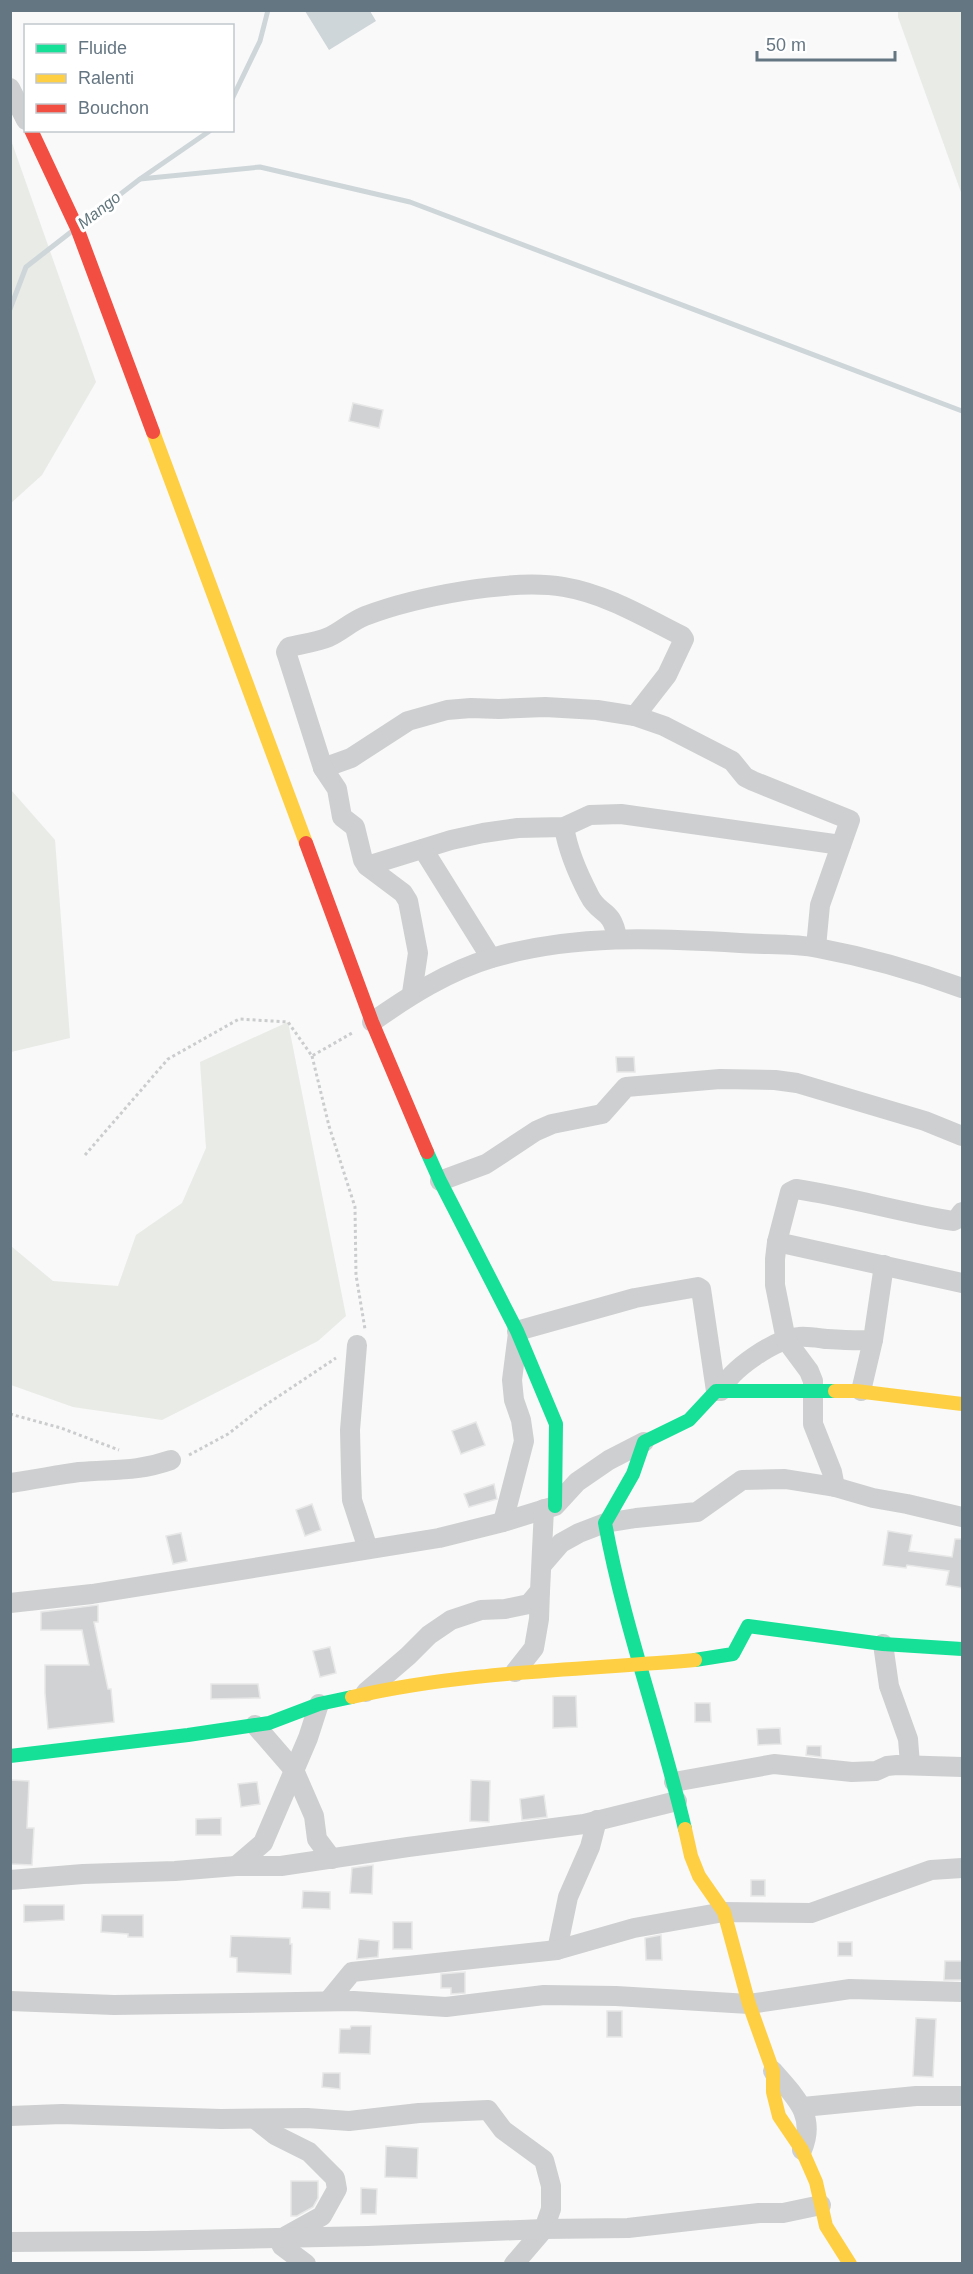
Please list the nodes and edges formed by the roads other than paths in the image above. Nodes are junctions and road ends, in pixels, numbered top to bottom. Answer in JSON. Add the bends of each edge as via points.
{"nodes":[{"id":1,"x":10,"y":88,"type":"edge"},
{"id":2,"x":24,"y":116,"type":"edge"},
{"id":3,"x":32,"y":132,"type":"edge"},
{"id":4,"x":635,"y":716,"type":"junction"},
{"id":5,"x":323,"y":768,"type":"junction"},
{"id":6,"x":564,"y":828,"type":"junction"},
{"id":7,"x":841,"y":845,"type":"junction"},
{"id":8,"x":423,"y":849,"type":"junction"},
{"id":9,"x":367,"y":866,"type":"junction"},
{"id":10,"x":617,"y":938,"type":"junction"},
{"id":11,"x":816,"y":947,"type":"junction"},
{"id":12,"x":491,"y":958,"type":"junction"},
{"id":13,"x":963,"y":988,"type":"edge"},
{"id":14,"x":412,"y":993,"type":"junction"},
{"id":15,"x":372,"y":1022,"type":"junction"},
{"id":16,"x":963,"y":1136,"type":"edge"},
{"id":17,"x":440,"y":1181,"type":"junction"},
{"id":18,"x":963,"y":1212,"type":"edge"},
{"id":19,"x":777,"y":1242,"type":"junction"},
{"id":20,"x":884,"y":1265,"type":"junction"},
{"id":21,"x":963,"y":1283,"type":"edge"},
{"id":22,"x":518,"y":1332,"type":"junction"},
{"id":23,"x":786,"y":1340,"type":"junction"},
{"id":24,"x":873,"y":1340,"type":"junction"},
{"id":25,"x":357,"y":1345,"type":"road end"},
{"id":26,"x":718,"y":1391,"type":"junction"},
{"id":27,"x":815,"y":1391,"type":"junction"},
{"id":28,"x":861,"y":1391,"type":"junction"},
{"id":29,"x":963,"y":1404,"type":"edge"},
{"id":30,"x":644,"y":1442,"type":"junction"},
{"id":31,"x":171,"y":1460,"type":"road end"},
{"id":32,"x":10,"y":1484,"type":"edge"},
{"id":33,"x":835,"y":1487,"type":"junction"},
{"id":34,"x":550,"y":1508,"type":"junction"},
{"id":35,"x":963,"y":1517,"type":"edge"},
{"id":36,"x":503,"y":1522,"type":"junction"},
{"id":37,"x":605,"y":1523,"type":"junction"},
{"id":38,"x":368,"y":1549,"type":"junction"},
{"id":39,"x":542,"y":1565,"type":"junction"},
{"id":40,"x":540,"y":1591,"type":"junction"},
{"id":41,"x":10,"y":1603,"type":"edge"},
{"id":42,"x":883,"y":1644,"type":"junction"},
{"id":43,"x":963,"y":1649,"type":"edge"},
{"id":44,"x":639,"y":1665,"type":"junction"},
{"id":45,"x":515,"y":1672,"type":"junction"},
{"id":46,"x":366,"y":1692,"type":"junction"},
{"id":47,"x":319,"y":1704,"type":"junction"},
{"id":48,"x":255,"y":1725,"type":"junction"},
{"id":49,"x":903,"y":1729,"type":"junction"},
{"id":50,"x":10,"y":1756,"type":"edge"},
{"id":51,"x":910,"y":1764,"type":"junction"},
{"id":52,"x":887,"y":1766,"type":"junction"},
{"id":53,"x":963,"y":1767,"type":"edge"},
{"id":54,"x":294,"y":1770,"type":"junction"},
{"id":55,"x":674,"y":1782,"type":"junction"},
{"id":56,"x":677,"y":1801,"type":"junction"},
{"id":57,"x":597,"y":1820,"type":"junction"},
{"id":58,"x":332,"y":1859,"type":"junction"},
{"id":59,"x":236,"y":1866,"type":"junction"},
{"id":60,"x":963,"y":1868,"type":"edge"},
{"id":61,"x":10,"y":1880,"type":"edge"},
{"id":62,"x":724,"y":1911,"type":"junction"},
{"id":63,"x":558,"y":1950,"type":"junction"},
{"id":64,"x":963,"y":1992,"type":"edge"},
{"id":65,"x":329,"y":2000,"type":"junction"},
{"id":66,"x":10,"y":2001,"type":"edge"},
{"id":67,"x":749,"y":2004,"type":"junction"},
{"id":68,"x":773,"y":2071,"type":"junction"},
{"id":69,"x":963,"y":2096,"type":"edge"},
{"id":70,"x":803,"y":2107,"type":"junction"},
{"id":71,"x":10,"y":2116,"type":"edge"},
{"id":72,"x":255,"y":2119,"type":"junction"},
{"id":73,"x":802,"y":2150,"type":"junction"},
{"id":74,"x":821,"y":2205,"type":"junction"},
{"id":75,"x":544,"y":2229,"type":"junction"},
{"id":76,"x":280,"y":2238,"type":"junction"},
{"id":77,"x":10,"y":2242,"type":"edge"},
{"id":78,"x":306,"y":2264,"type":"edge"},
{"id":79,"x":514,"y":2264,"type":"edge"},
{"id":80,"x":850,"y":2264,"type":"edge"}],
"edges":[{"from":1,"to":2,"type":"street"},
{"from":3,"to":15,"type":"street","via":[[76,228]]},
{"from":4,"to":5,"type":"street","via":[[545,707],[447,710],[408,721],[351,758]]},
{"from":4,"to":5,"type":"street","via":[[667,675],[684,642],[682,636],[598,596],[563,586],[500,586],[415,601],[364,616],[328,637],[289,647],[286,652]]},
{"from":4,"to":7,"type":"street","via":[[664,726],[732,761],[753,781],[850,820]]},
{"from":5,"to":9,"type":"street","via":[[338,789],[342,817],[355,827]]},
{"from":6,"to":7,"type":"street","via":[[590,815],[621,814]]},
{"from":6,"to":8,"type":"street","via":[[483,833]]},
{"from":6,"to":10,"type":"street","via":[[589,896],[611,916]]},
{"from":7,"to":11,"type":"street","via":[[820,905]]},
{"from":8,"to":9,"type":"street"},
{"from":8,"to":12,"type":"street"},
{"from":9,"to":14,"type":"street","via":[[408,901],[418,953]]},
{"from":10,"to":11,"type":"street"},
{"from":10,"to":12,"type":"street","via":[[565,943]]},
{"from":11,"to":13,"type":"street"},
{"from":12,"to":14,"type":"street"},
{"from":14,"to":15,"type":"street"},
{"from":15,"to":17,"type":"street"},
{"from":16,"to":17,"type":"street","via":[[797,1083],[720,1079],[627,1087],[602,1114],[552,1124],[486,1164]]},
{"from":17,"to":22,"type":"street"},
{"from":18,"to":19,"type":"street","via":[[952,1221],[792,1190]]},
{"from":19,"to":20,"type":"street"},
{"from":19,"to":23,"type":"street","via":[[776,1284]]},
{"from":20,"to":21,"type":"street"},
{"from":20,"to":24,"type":"street"},
{"from":22,"to":26,"type":"street","via":[[635,1298],[698,1287]]},
{"from":22,"to":34,"type":"street","via":[[556,1424]]},
{"from":22,"to":36,"type":"street","via":[[512,1380],[524,1441]]},
{"from":23,"to":24,"type":"street","via":[[800,1336]]},
{"from":23,"to":26,"type":"street","via":[[747,1362]]},
{"from":23,"to":27,"type":"street","via":[[809,1371]]},
{"from":24,"to":28,"type":"street"},
{"from":25,"to":38,"type":"street","via":[[352,1399],[352,1500]]},
{"from":26,"to":27,"type":"street"},
{"from":26,"to":30,"type":"street","via":[[689,1420]]},
{"from":27,"to":28,"type":"street"},
{"from":27,"to":33,"type":"street","via":[[813,1424]]},
{"from":28,"to":29,"type":"street"},
{"from":30,"to":34,"type":"street","via":[[577,1482]]},
{"from":30,"to":37,"type":"street","via":[[634,1472]]},
{"from":31,"to":32,"type":"street","via":[[148,1468],[80,1472]]},
{"from":33,"to":35,"type":"street"},
{"from":33,"to":37,"type":"street","via":[[785,1479],[742,1480],[697,1512]]},
{"from":34,"to":36,"type":"street"},
{"from":34,"to":39,"type":"street"},
{"from":36,"to":38,"type":"street","via":[[439,1538]]},
{"from":37,"to":39,"type":"street","via":[[561,1543]]},
{"from":37,"to":44,"type":"street"},
{"from":38,"to":41,"type":"street","via":[[92,1594]]},
{"from":39,"to":40,"type":"street"},
{"from":40,"to":45,"type":"street","via":[[534,1648]]},
{"from":40,"to":46,"type":"street","via":[[529,1604],[505,1610],[480,1610],[451,1620]]},
{"from":42,"to":43,"type":"street"},
{"from":42,"to":44,"type":"street","via":[[748,1626],[733,1654]]},
{"from":42,"to":49,"type":"street","via":[[889,1686]]},
{"from":44,"to":45,"type":"street"},
{"from":44,"to":55,"type":"street"},
{"from":45,"to":46,"type":"street"},
{"from":46,"to":47,"type":"street"},
{"from":47,"to":48,"type":"street"},
{"from":47,"to":54,"type":"street"},
{"from":48,"to":50,"type":"street"},
{"from":48,"to":54,"type":"street"},
{"from":49,"to":51,"type":"street"},
{"from":49,"to":52,"type":"street"},
{"from":51,"to":52,"type":"street"},
{"from":51,"to":53,"type":"street"},
{"from":52,"to":55,"type":"street","via":[[852,1772],[774,1764]]},
{"from":54,"to":58,"type":"street","via":[[314,1816],[317,1839]]},
{"from":54,"to":59,"type":"street","via":[[263,1843]]},
{"from":55,"to":56,"type":"street"},
{"from":56,"to":57,"type":"street"},
{"from":56,"to":62,"type":"street","via":[[699,1876]]},
{"from":57,"to":58,"type":"street"},
{"from":57,"to":63,"type":"street","via":[[568,1897]]},
{"from":58,"to":59,"type":"street","via":[[280,1866]]},
{"from":59,"to":61,"type":"street"},
{"from":60,"to":62,"type":"street","via":[[931,1870],[811,1913]]},
{"from":62,"to":63,"type":"street","via":[[634,1928]]},
{"from":62,"to":67,"type":"street"},
{"from":63,"to":65,"type":"street","via":[[352,1972]]},
{"from":64,"to":67,"type":"street","via":[[850,1989]]},
{"from":65,"to":66,"type":"street","via":[[114,2005]]},
{"from":65,"to":67,"type":"street","via":[[446,2007],[544,1995]]},
{"from":67,"to":68,"type":"street"},
{"from":68,"to":70,"type":"street"},
{"from":68,"to":73,"type":"street","via":[[779,2116]]},
{"from":69,"to":70,"type":"street","via":[[916,2096]]},
{"from":70,"to":73,"type":"street","via":[[808,2137]]},
{"from":71,"to":72,"type":"street"},
{"from":72,"to":75,"type":"street","via":[[349,2121],[488,2110],[503,2130],[544,2160],[551,2186]]},
{"from":72,"to":76,"type":"street","via":[[275,2135],[309,2152],[334,2178],[337,2189],[322,2217]]},
{"from":73,"to":74,"type":"street"},
{"from":74,"to":75,"type":"street","via":[[783,2213],[628,2228]]},
{"from":74,"to":80,"type":"street","via":[[826,2226]]},
{"from":75,"to":76,"type":"street"},
{"from":75,"to":79,"type":"street"},
{"from":76,"to":77,"type":"street"},
{"from":76,"to":78,"type":"street","via":[[282,2246]]}]}
